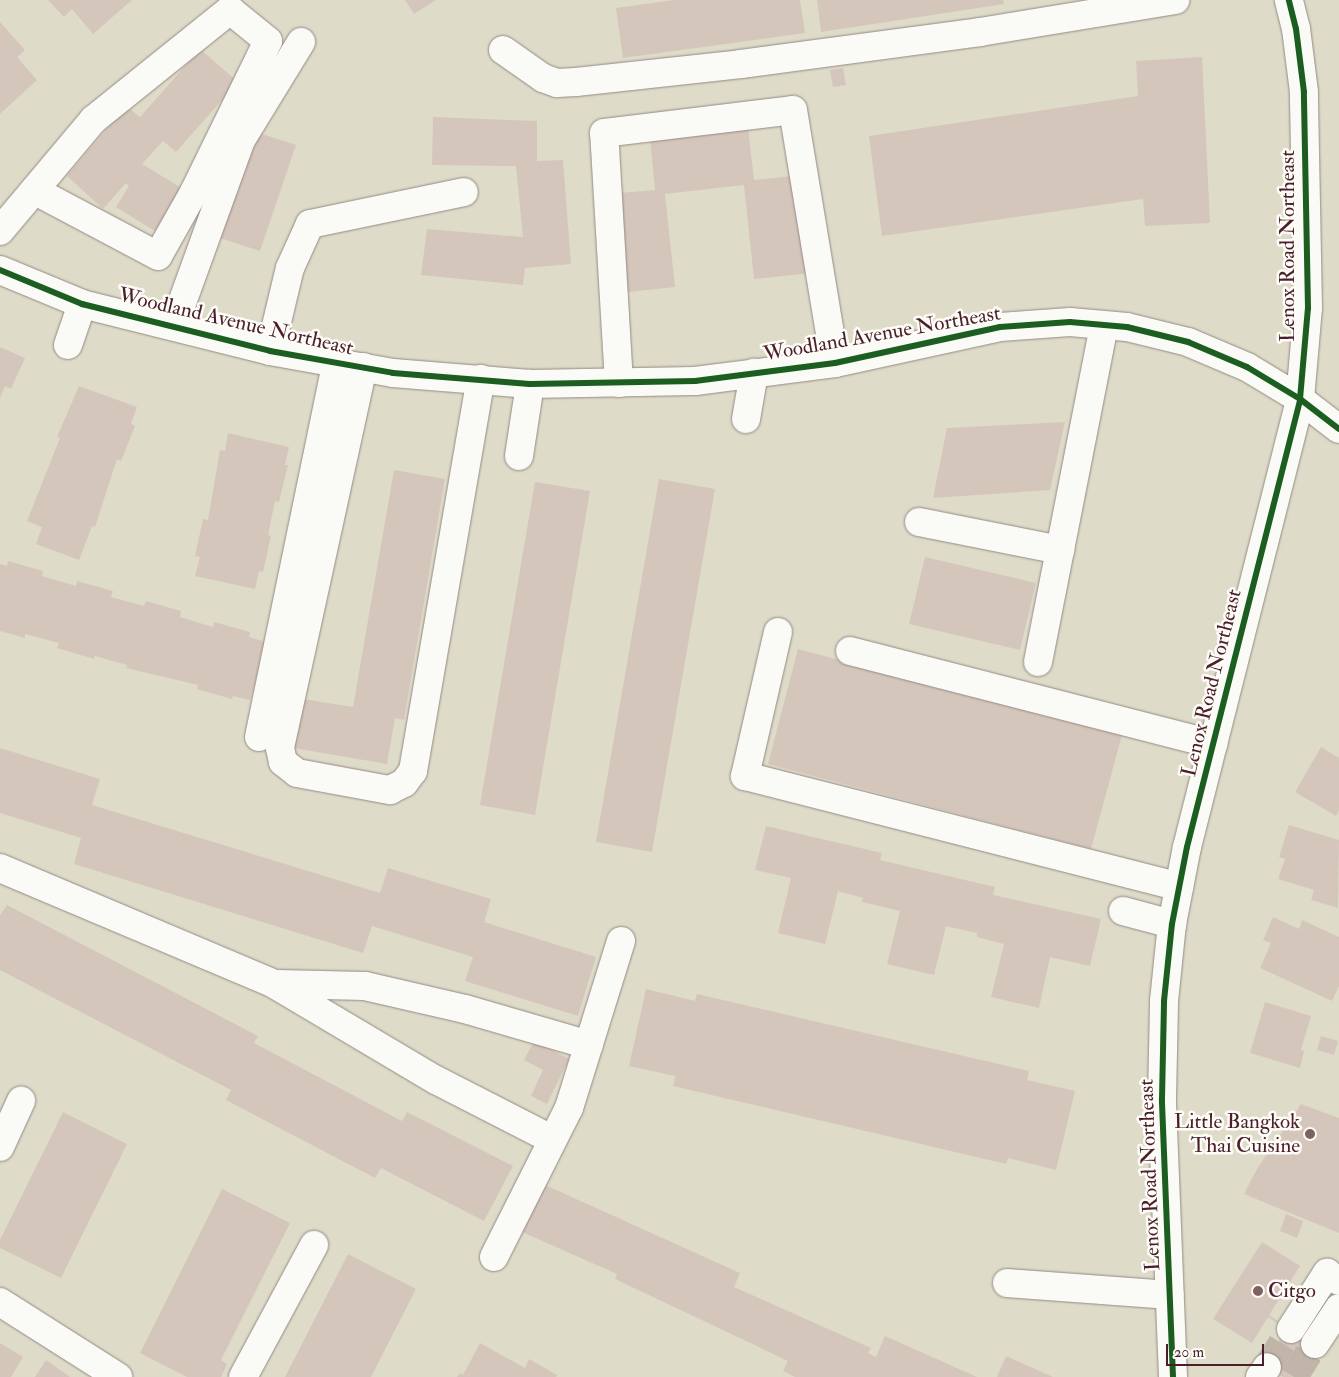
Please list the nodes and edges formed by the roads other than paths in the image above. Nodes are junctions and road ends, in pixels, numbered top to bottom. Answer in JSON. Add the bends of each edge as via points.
{"nodes":[{"id":1,"x":1175,"y":0,"type":"edge"},
{"id":2,"x":1289,"y":0,"type":"edge"},
{"id":3,"x":301,"y":42,"type":"dead end"},
{"id":4,"x":503,"y":50,"type":"dead end"},
{"id":5,"x":34,"y":190,"type":"junction"},
{"id":6,"x":464,"y":192,"type":"dead end"},
{"id":7,"x":0,"y":231,"type":"edge"},
{"id":8,"x":0,"y":270,"type":"edge"},
{"id":9,"x":82,"y":304,"type":"junction"},
{"id":10,"x":1104,"y":325,"type":"junction"},
{"id":11,"x":174,"y":326,"type":"junction"},
{"id":12,"x":68,"y":345,"type":"dead end"},
{"id":13,"x":270,"y":351,"type":"junction"},
{"id":14,"x":337,"y":362,"type":"junction"},
{"id":15,"x":835,"y":363,"type":"junction"},
{"id":16,"x":363,"y":367,"type":"junction"},
{"id":17,"x":754,"y":373,"type":"junction"},
{"id":18,"x":481,"y":380,"type":"junction"},
{"id":19,"x":619,"y":382,"type":"junction"},
{"id":20,"x":530,"y":384,"type":"junction"},
{"id":21,"x":1300,"y":399,"type":"junction"},
{"id":22,"x":746,"y":419,"type":"dead end"},
{"id":23,"x":1339,"y":429,"type":"edge"},
{"id":24,"x":519,"y":456,"type":"dead end"},
{"id":25,"x":920,"y":522,"type":"dead end"},
{"id":26,"x":1060,"y":550,"type":"junction"},
{"id":27,"x":778,"y":632,"type":"dead end"},
{"id":28,"x":850,"y":651,"type":"dead end"},
{"id":29,"x":1038,"y":662,"type":"dead end"},
{"id":30,"x":259,"y":737,"type":"dead end"},
{"id":31,"x":1213,"y":744,"type":"junction"},
{"id":32,"x":0,"y":868,"type":"edge"},
{"id":33,"x":1179,"y":887,"type":"junction"},
{"id":34,"x":1123,"y":911,"type":"dead end"},
{"id":35,"x":1172,"y":924,"type":"junction"},
{"id":36,"x":621,"y":941,"type":"dead end"},
{"id":37,"x":274,"y":984,"type":"junction"},
{"id":38,"x":588,"y":1045,"type":"junction"},
{"id":39,"x":21,"y":1101,"type":"dead end"},
{"id":40,"x":553,"y":1140,"type":"junction"},
{"id":41,"x":0,"y":1146,"type":"edge"},
{"id":42,"x":314,"y":1245,"type":"dead end"},
{"id":43,"x":494,"y":1258,"type":"dead end"},
{"id":44,"x":1339,"y":1281,"type":"edge"},
{"id":45,"x":1007,"y":1283,"type":"dead end"},
{"id":46,"x":1170,"y":1295,"type":"junction"},
{"id":47,"x":0,"y":1302,"type":"edge"},
{"id":48,"x":1339,"y":1308,"type":"edge"},
{"id":49,"x":1291,"y":1329,"type":"tunnel mouth"},
{"id":50,"x":1315,"y":1344,"type":"tunnel mouth"},
{"id":51,"x":118,"y":1377,"type":"edge"},
{"id":52,"x":243,"y":1377,"type":"edge"},
{"id":53,"x":1173,"y":1377,"type":"edge"}],
"edges":[{"from":1,"to":4,"type":"street","via":[[980,32],[576,82],[543,78]]},
{"from":2,"to":21,"type":"street","name":"Lenox Road Northeast","via":[[1304,92],[1308,308]]},
{"from":3,"to":11,"type":"street","via":[[241,140]]},
{"from":5,"to":5,"type":"street","via":[[93,120],[230,10],[268,41],[194,192],[158,256]]},
{"from":5,"to":7,"type":"street"},
{"from":6,"to":13,"type":"street","via":[[310,224],[290,268]]},
{"from":8,"to":9,"type":"street","name":"Woodland Avenue Northeast"},
{"from":9,"to":11,"type":"street","name":"Woodland Avenue Northeast"},
{"from":9,"to":12,"type":"street"},
{"from":10,"to":15,"type":"street","name":"Woodland Avenue Northeast","via":[[1070,322],[1000,327]]},
{"from":10,"to":21,"type":"street","name":"Woodland Avenue Northeast","via":[[1127,327],[1188,342],[1247,367]]},
{"from":10,"to":26,"type":"street"},
{"from":11,"to":13,"type":"street","name":"Woodland Avenue Northeast"},
{"from":13,"to":14,"type":"street","name":"Woodland Avenue Northeast"},
{"from":14,"to":16,"type":"street","name":"Woodland Avenue Northeast"},
{"from":14,"to":30,"type":"street"},
{"from":15,"to":17,"type":"street","name":"Woodland Avenue Northeast"},
{"from":15,"to":19,"type":"street","via":[[793,110],[604,133]]},
{"from":16,"to":18,"type":"street","name":"Woodland Avenue Northeast"},
{"from":16,"to":18,"type":"street","via":[[280,748],[283,762],[297,773],[390,790],[404,784],[413,771]]},
{"from":17,"to":19,"type":"street","name":"Woodland Avenue Northeast","via":[[695,381]]},
{"from":17,"to":22,"type":"street"},
{"from":18,"to":20,"type":"street","name":"Woodland Avenue Northeast"},
{"from":19,"to":20,"type":"street","name":"Woodland Avenue Northeast"},
{"from":20,"to":24,"type":"street"},
{"from":21,"to":23,"type":"street","name":"Woodland Avenue Northeast"},
{"from":21,"to":31,"type":"street","name":"Lenox Road Northeast"},
{"from":25,"to":26,"type":"street"},
{"from":26,"to":29,"type":"street"},
{"from":27,"to":33,"type":"street","via":[[745,776]]},
{"from":28,"to":31,"type":"street"},
{"from":31,"to":33,"type":"street","name":"Lenox Road Northeast"},
{"from":32,"to":37,"type":"street"},
{"from":33,"to":35,"type":"street","name":"Lenox Road Northeast"},
{"from":34,"to":35,"type":"street"},
{"from":35,"to":46,"type":"street","name":"Lenox Road Northeast","via":[[1164,1001],[1162,1099]]},
{"from":36,"to":38,"type":"street"},
{"from":37,"to":38,"type":"street","via":[[365,986]]},
{"from":37,"to":40,"type":"street","via":[[436,1080]]},
{"from":38,"to":40,"type":"street","via":[[569,1108]]},
{"from":39,"to":41,"type":"street"},
{"from":40,"to":43,"type":"street"},
{"from":42,"to":52,"type":"street"},
{"from":44,"to":49,"type":"street","via":[[1326,1273]]},
{"from":45,"to":46,"type":"street"},
{"from":46,"to":53,"type":"street","name":"Lenox Road Northeast"},
{"from":47,"to":51,"type":"street"},
{"from":48,"to":50,"type":"street"}]}
